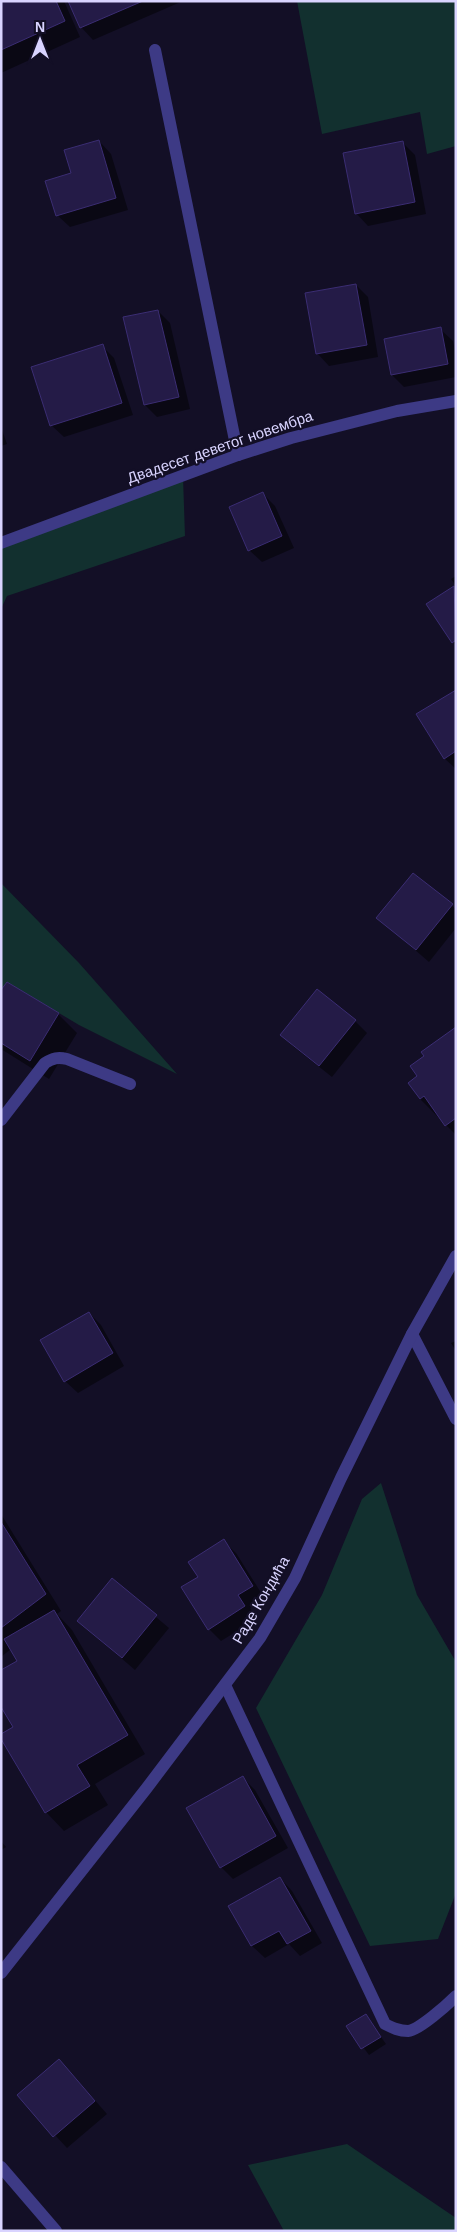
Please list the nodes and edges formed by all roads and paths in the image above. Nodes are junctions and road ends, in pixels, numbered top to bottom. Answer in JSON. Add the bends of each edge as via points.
{"nodes":[{"id":1,"x":155,"y":50,"type":"dead end"},
{"id":2,"x":456,"y":400,"type":"edge"},
{"id":3,"x":238,"y":455,"type":"junction"},
{"id":4,"x":1,"y":543,"type":"edge"},
{"id":5,"x":130,"y":1084,"type":"dead end"},
{"id":6,"x":1,"y":1120,"type":"edge"},
{"id":7,"x":456,"y":1256,"type":"edge"},
{"id":8,"x":412,"y":1334,"type":"junction"},
{"id":9,"x":456,"y":1419,"type":"edge"},
{"id":10,"x":225,"y":1685,"type":"junction"},
{"id":11,"x":1,"y":1973,"type":"edge"},
{"id":12,"x":456,"y":1996,"type":"edge"},
{"id":13,"x":1,"y":2167,"type":"edge"},
{"id":14,"x":56,"y":2231,"type":"edge"}],
"edges":[{"from":1,"to":3,"type":"street"},
{"from":2,"to":3,"type":"street","name":"Двадесет деветог новембра","via":[[332,426]]},
{"from":3,"to":4,"type":"street","name":"Двадесет деветог новембра"},
{"from":5,"to":6,"type":"street","via":[[67,1059],[52,1059],[45,1063]]},
{"from":7,"to":8,"type":"street","name":"Раде Кондића"},
{"from":8,"to":9,"type":"street"},
{"from":8,"to":10,"type":"street","name":"Раде Кондића","via":[[295,1578],[260,1638]]},
{"from":10,"to":11,"type":"street","name":"Раде Кондића"},
{"from":10,"to":12,"type":"street","via":[[385,2024],[397,2030],[410,2031]]},
{"from":13,"to":14,"type":"street"}]}
